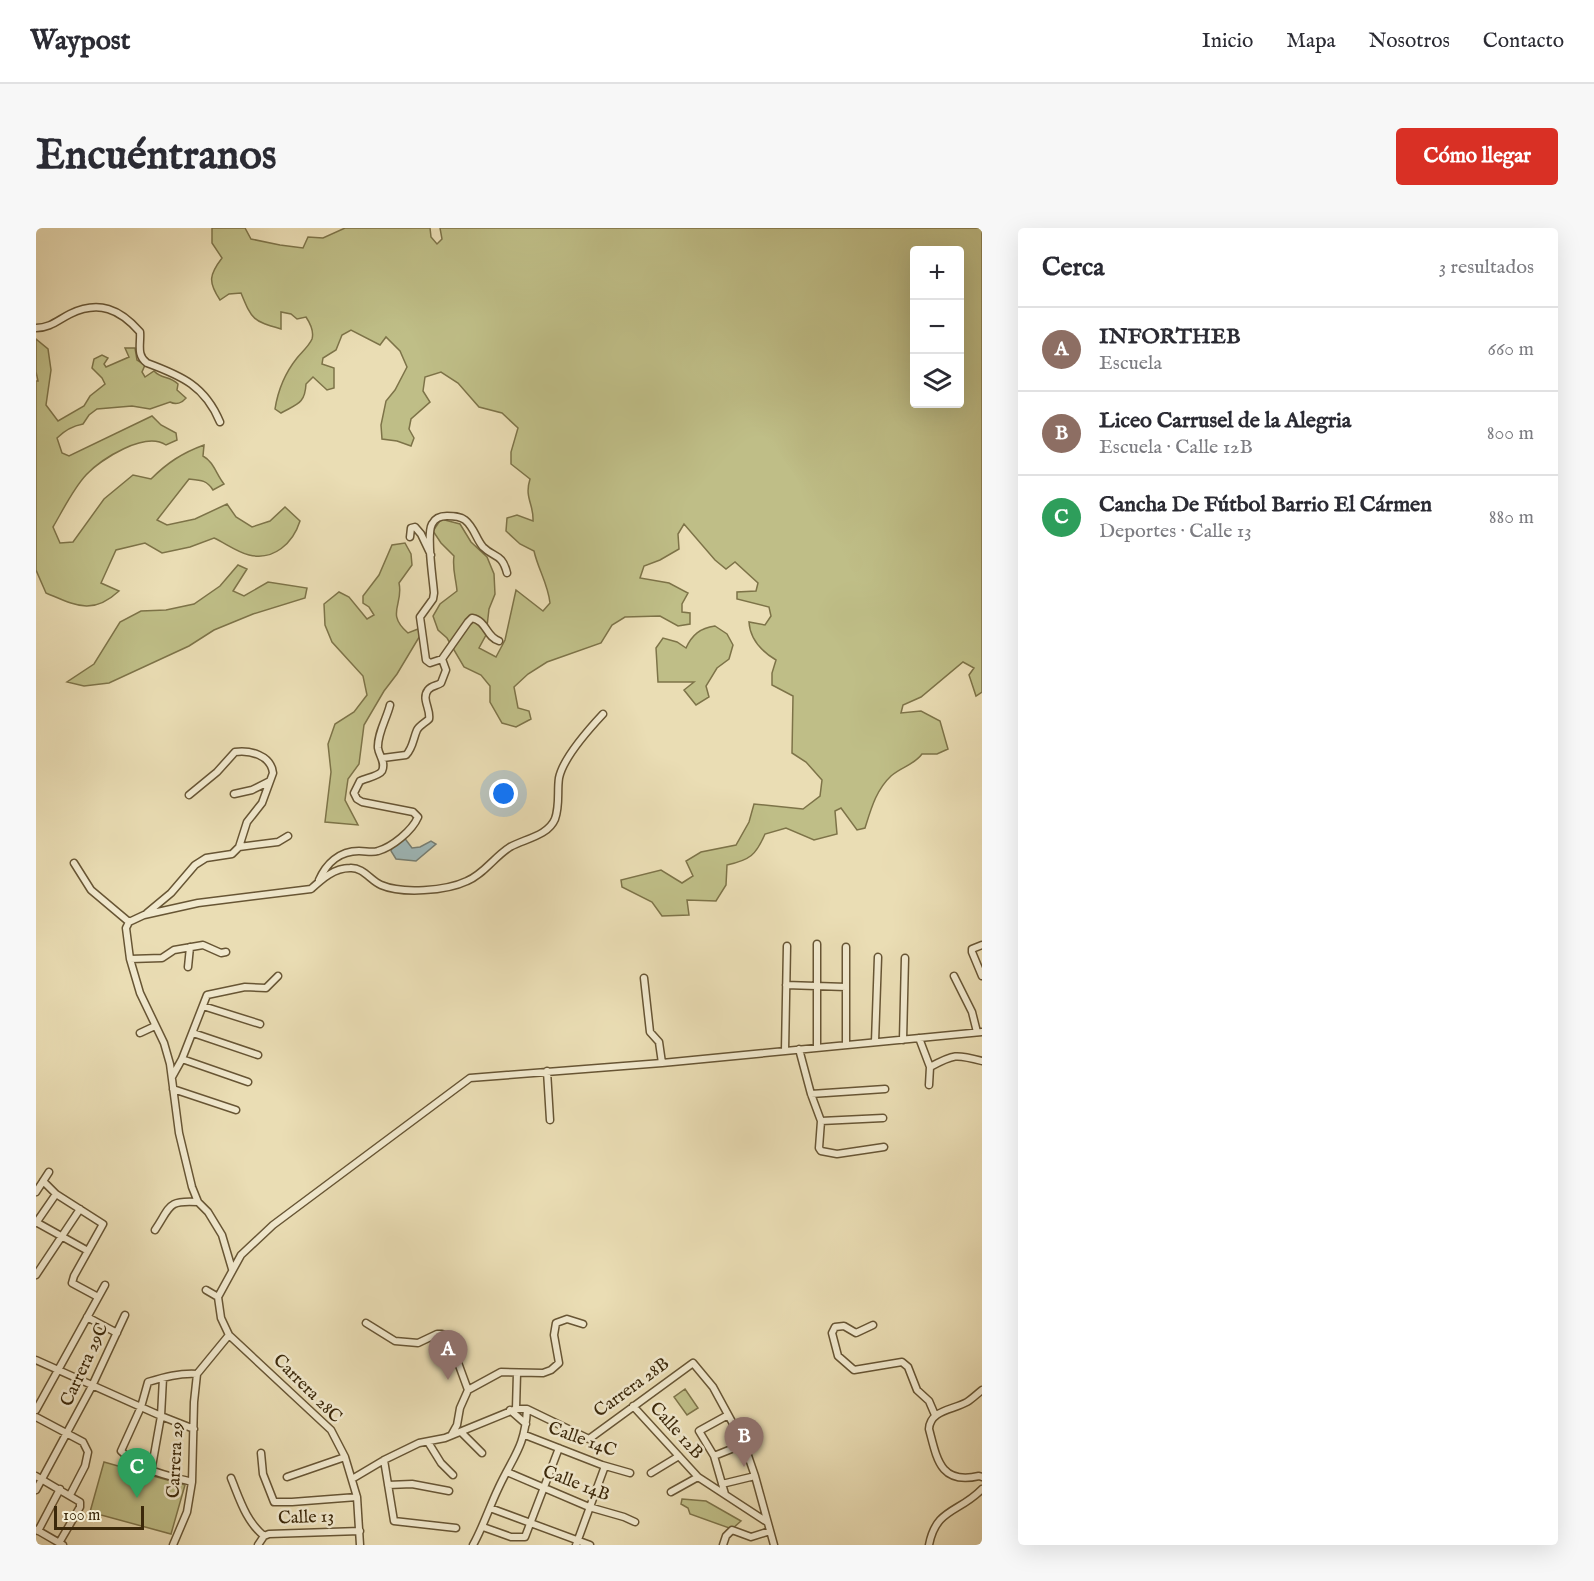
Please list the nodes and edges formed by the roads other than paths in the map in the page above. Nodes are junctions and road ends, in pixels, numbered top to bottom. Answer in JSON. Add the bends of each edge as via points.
{"nodes":[{"id":1,"x":36,"y":328,"type":"edge"},
{"id":2,"x":220,"y":422,"type":"dead end"},
{"id":3,"x":410,"y":537,"type":"dead end"},
{"id":4,"x":431,"y":556,"type":"junction"},
{"id":5,"x":507,"y":573,"type":"dead end"},
{"id":6,"x":499,"y":641,"type":"dead end"},
{"id":7,"x":442,"y":659,"type":"junction"},
{"id":8,"x":390,"y":705,"type":"dead end"},
{"id":9,"x":603,"y":714,"type":"dead end"},
{"id":10,"x":383,"y":759,"type":"junction"},
{"id":11,"x":270,"y":781,"type":"junction"},
{"id":12,"x":234,"y":794,"type":"dead end"},
{"id":13,"x":189,"y":795,"type":"dead end"},
{"id":14,"x":288,"y":836,"type":"dead end"},
{"id":15,"x":240,"y":847,"type":"junction"},
{"id":16,"x":74,"y":863,"type":"dead end"},
{"id":17,"x":318,"y":884,"type":"junction"},
{"id":18,"x":144,"y":915,"type":"junction"},
{"id":19,"x":129,"y":922,"type":"junction"},
{"id":20,"x":817,"y":944,"type":"dead end"},
{"id":21,"x":982,"y":945,"type":"edge"},
{"id":22,"x":787,"y":946,"type":"dead end"},
{"id":23,"x":190,"y":947,"type":"junction"},
{"id":24,"x":846,"y":947,"type":"dead end"},
{"id":25,"x":226,"y":952,"type":"dead end"},
{"id":26,"x":878,"y":957,"type":"dead end"},
{"id":27,"x":905,"y":958,"type":"dead end"},
{"id":28,"x":130,"y":959,"type":"junction"},
{"id":29,"x":188,"y":967,"type":"dead end"},
{"id":30,"x":278,"y":976,"type":"dead end"},
{"id":31,"x":954,"y":976,"type":"dead end"},
{"id":32,"x":982,"y":976,"type":"edge"},
{"id":33,"x":644,"y":978,"type":"dead end"},
{"id":34,"x":786,"y":985,"type":"junction"},
{"id":35,"x":817,"y":985,"type":"junction"},
{"id":36,"x":846,"y":987,"type":"junction"},
{"id":37,"x":203,"y":1006,"type":"junction"},
{"id":38,"x":260,"y":1024,"type":"dead end"},
{"id":39,"x":155,"y":1026,"type":"junction"},
{"id":40,"x":980,"y":1032,"type":"edge"},
{"id":41,"x":140,"y":1033,"type":"dead end"},
{"id":42,"x":193,"y":1033,"type":"junction"},
{"id":43,"x":919,"y":1038,"type":"junction"},
{"id":44,"x":903,"y":1040,"type":"junction"},
{"id":45,"x":876,"y":1042,"type":"junction"},
{"id":46,"x":846,"y":1045,"type":"junction"},
{"id":47,"x":817,"y":1048,"type":"junction"},
{"id":48,"x":799,"y":1050,"type":"junction"},
{"id":49,"x":785,"y":1051,"type":"junction"},
{"id":50,"x":258,"y":1055,"type":"dead end"},
{"id":51,"x":182,"y":1059,"type":"junction"},
{"id":52,"x":982,"y":1061,"type":"edge"},
{"id":53,"x":662,"y":1063,"type":"junction"},
{"id":54,"x":930,"y":1067,"type":"junction"},
{"id":55,"x":547,"y":1071,"type":"junction"},
{"id":56,"x":172,"y":1077,"type":"junction"},
{"id":57,"x":248,"y":1082,"type":"dead end"},
{"id":58,"x":929,"y":1085,"type":"dead end"},
{"id":59,"x":173,"y":1089,"type":"junction"},
{"id":60,"x":885,"y":1089,"type":"dead end"},
{"id":61,"x":811,"y":1094,"type":"junction"},
{"id":62,"x":236,"y":1110,"type":"dead end"},
{"id":63,"x":883,"y":1118,"type":"dead end"},
{"id":64,"x":550,"y":1120,"type":"dead end"},
{"id":65,"x":821,"y":1121,"type":"junction"},
{"id":66,"x":884,"y":1147,"type":"dead end"},
{"id":67,"x":49,"y":1172,"type":"dead end"},
{"id":68,"x":44,"y":1181,"type":"junction"},
{"id":69,"x":36,"y":1192,"type":"edge"},
{"id":70,"x":56,"y":1194,"type":"junction"},
{"id":71,"x":198,"y":1203,"type":"junction"},
{"id":72,"x":80,"y":1209,"type":"junction"},
{"id":73,"x":36,"y":1223,"type":"edge"},
{"id":74,"x":154,"y":1230,"type":"dead end"},
{"id":75,"x":63,"y":1237,"type":"junction"},
{"id":76,"x":88,"y":1251,"type":"junction"},
{"id":77,"x":232,"y":1269,"type":"junction"},
{"id":78,"x":37,"y":1274,"type":"edge"},
{"id":79,"x":105,"y":1285,"type":"dead end"},
{"id":80,"x":206,"y":1290,"type":"dead end"},
{"id":81,"x":98,"y":1297,"type":"junction"},
{"id":82,"x":218,"y":1297,"type":"junction"},
{"id":83,"x":125,"y":1315,"type":"dead end"},
{"id":84,"x":87,"y":1317,"type":"junction"},
{"id":85,"x":366,"y":1323,"type":"dead end"},
{"id":86,"x":583,"y":1324,"type":"dead end"},
{"id":87,"x":873,"y":1325,"type":"dead end"},
{"id":88,"x":117,"y":1333,"type":"junction"},
{"id":89,"x":229,"y":1335,"type":"junction"},
{"id":90,"x":36,"y":1360,"type":"edge"},
{"id":91,"x":57,"y":1370,"type":"junction"},
{"id":92,"x":517,"y":1373,"type":"junction"},
{"id":93,"x":197,"y":1374,"type":"junction"},
{"id":94,"x":163,"y":1378,"type":"junction"},
{"id":95,"x":93,"y":1386,"type":"junction"},
{"id":96,"x":468,"y":1390,"type":"junction"},
{"id":97,"x":982,"y":1390,"type":"edge"},
{"id":98,"x":633,"y":1406,"type":"junction"},
{"id":99,"x":141,"y":1407,"type":"junction"},
{"id":100,"x":513,"y":1409,"type":"junction"},
{"id":101,"x":36,"y":1410,"type":"edge"},
{"id":102,"x":527,"y":1410,"type":"junction"},
{"id":103,"x":728,"y":1414,"type":"junction"},
{"id":104,"x":936,"y":1415,"type":"junction"},
{"id":105,"x":161,"y":1416,"type":"junction"},
{"id":106,"x":36,"y":1417,"type":"edge"},
{"id":107,"x":526,"y":1424,"type":"junction"},
{"id":108,"x":194,"y":1429,"type":"junction"},
{"id":109,"x":461,"y":1432,"type":"junction"},
{"id":110,"x":68,"y":1433,"type":"junction"},
{"id":111,"x":452,"y":1434,"type":"junction"},
{"id":112,"x":525,"y":1435,"type":"junction"},
{"id":113,"x":428,"y":1442,"type":"junction"},
{"id":114,"x":744,"y":1444,"type":"junction"},
{"id":115,"x":559,"y":1448,"type":"junction"},
{"id":116,"x":261,"y":1453,"type":"dead end"},
{"id":117,"x":482,"y":1453,"type":"dead end"},
{"id":118,"x":679,"y":1456,"type":"junction"},
{"id":119,"x":714,"y":1456,"type":"junction"},
{"id":120,"x":345,"y":1457,"type":"junction"},
{"id":121,"x":384,"y":1460,"type":"junction"},
{"id":122,"x":605,"y":1466,"type":"junction"},
{"id":123,"x":151,"y":1472,"type":"junction"},
{"id":124,"x":507,"y":1472,"type":"junction"},
{"id":125,"x":630,"y":1473,"type":"dead end"},
{"id":126,"x":651,"y":1473,"type":"dead end"},
{"id":127,"x":453,"y":1475,"type":"dead end"},
{"id":128,"x":755,"y":1476,"type":"junction"},
{"id":129,"x":287,"y":1477,"type":"dead end"},
{"id":130,"x":698,"y":1477,"type":"junction"},
{"id":131,"x":39,"y":1478,"type":"edge"},
{"id":132,"x":231,"y":1478,"type":"dead end"},
{"id":133,"x":982,"y":1478,"type":"edge"},
{"id":134,"x":352,"y":1479,"type":"junction"},
{"id":135,"x":192,"y":1482,"type":"junction"},
{"id":136,"x":722,"y":1484,"type":"junction"},
{"id":137,"x":388,"y":1485,"type":"junction"},
{"id":138,"x":543,"y":1488,"type":"junction"},
{"id":139,"x":982,"y":1489,"type":"edge"},
{"id":140,"x":36,"y":1490,"type":"edge"},
{"id":141,"x":60,"y":1490,"type":"junction"},
{"id":142,"x":449,"y":1491,"type":"dead end"},
{"id":143,"x":671,"y":1492,"type":"dead end"},
{"id":144,"x":70,"y":1495,"type":"junction"},
{"id":145,"x":726,"y":1495,"type":"junction"},
{"id":146,"x":357,"y":1497,"type":"junction"},
{"id":147,"x":589,"y":1507,"type":"junction"},
{"id":148,"x":490,"y":1508,"type":"junction"},
{"id":149,"x":635,"y":1522,"type":"dead end"},
{"id":150,"x":531,"y":1523,"type":"junction"},
{"id":151,"x":768,"y":1523,"type":"junction"},
{"id":152,"x":483,"y":1527,"type":"junction"},
{"id":153,"x":456,"y":1528,"type":"dead end"},
{"id":154,"x":37,"y":1531,"type":"edge"},
{"id":155,"x":360,"y":1531,"type":"junction"},
{"id":156,"x":770,"y":1531,"type":"junction"},
{"id":157,"x":264,"y":1536,"type":"junction"},
{"id":158,"x":577,"y":1543,"type":"edge"},
{"id":159,"x":61,"y":1544,"type":"edge"},
{"id":160,"x":173,"y":1545,"type":"edge"},
{"id":161,"x":258,"y":1545,"type":"edge"},
{"id":162,"x":360,"y":1545,"type":"edge"},
{"id":163,"x":473,"y":1545,"type":"edge"},
{"id":164,"x":590,"y":1545,"type":"edge"},
{"id":165,"x":723,"y":1545,"type":"edge"},
{"id":166,"x":774,"y":1545,"type":"edge"},
{"id":167,"x":929,"y":1545,"type":"edge"}],
"edges":[{"from":1,"to":2,"type":"street","via":[[46,328],[84,309],[111,309],[140,332],[141,359],[188,381],[210,400]]},
{"from":3,"to":4,"type":"street","via":[[411,528],[415,527]]},
{"from":4,"to":5,"type":"street","via":[[433,522],[440,516],[454,516],[466,521],[483,547],[500,558]]},
{"from":4,"to":7,"type":"street","via":[[433,599],[420,621],[426,660],[430,663]]},
{"from":6,"to":7,"type":"street","via":[[492,638],[481,621],[472,618]]},
{"from":7,"to":10,"type":"street","via":[[444,676],[441,683],[429,688],[429,719],[416,732],[411,750],[406,755]]},
{"from":8,"to":10,"type":"street","via":[[378,748]]},
{"from":9,"to":17,"type":"street","via":[[563,766],[556,814],[548,829],[501,853],[478,875],[453,886],[394,889],[351,867],[338,870]]},
{"from":10,"to":17,"type":"street","via":[[382,772],[360,781],[354,793],[362,802],[413,812],[418,817],[415,824],[377,852],[357,851],[334,859]]},
{"from":11,"to":12,"type":"street"},
{"from":11,"to":13,"type":"street","via":[[270,762],[248,751],[235,752]]},
{"from":11,"to":15,"type":"street","via":[[262,803],[247,822]]},
{"from":14,"to":15,"type":"street","via":[[278,842]]},
{"from":15,"to":18,"type":"street","via":[[232,854],[206,858],[195,865],[171,893]]},
{"from":16,"to":19,"type":"street","via":[[92,890]]},
{"from":17,"to":18,"type":"street","via":[[301,891],[220,899]]},
{"from":18,"to":19,"type":"street"},
{"from":19,"to":28,"type":"street","via":[[126,928]]},
{"from":20,"to":35,"type":"street"},
{"from":21,"to":32,"type":"street","via":[[972,952]]},
{"from":22,"to":34,"type":"street"},
{"from":23,"to":25,"type":"street","via":[[204,945]]},
{"from":23,"to":28,"type":"street","via":[[162,957]]},
{"from":23,"to":29,"type":"street"},
{"from":24,"to":36,"type":"street"},
{"from":26,"to":45,"type":"street"},
{"from":27,"to":44,"type":"street"},
{"from":28,"to":39,"type":"street"},
{"from":30,"to":37,"type":"street","via":[[266,988],[244,987],[207,995]]},
{"from":31,"to":40,"type":"street"},
{"from":33,"to":53,"type":"street","via":[[650,1032],[659,1042]]},
{"from":34,"to":35,"type":"street"},
{"from":34,"to":49,"type":"street"},
{"from":35,"to":36,"type":"street"},
{"from":35,"to":47,"type":"street"},
{"from":36,"to":46,"type":"street"},
{"from":37,"to":38,"type":"street"},
{"from":37,"to":42,"type":"street"},
{"from":39,"to":41,"type":"street"},
{"from":39,"to":56,"type":"street","via":[[164,1043]]},
{"from":40,"to":43,"type":"street"},
{"from":42,"to":50,"type":"street"},
{"from":42,"to":51,"type":"street"},
{"from":43,"to":44,"type":"street"},
{"from":43,"to":54,"type":"street"},
{"from":44,"to":45,"type":"street"},
{"from":45,"to":46,"type":"street"},
{"from":46,"to":47,"type":"street"},
{"from":47,"to":48,"type":"street"},
{"from":48,"to":49,"type":"street"},
{"from":48,"to":61,"type":"street"},
{"from":49,"to":53,"type":"street"},
{"from":51,"to":56,"type":"street"},
{"from":51,"to":57,"type":"street"},
{"from":52,"to":54,"type":"street","via":[[952,1056]]},
{"from":53,"to":55,"type":"street"},
{"from":54,"to":58,"type":"street"},
{"from":55,"to":64,"type":"street"},
{"from":55,"to":77,"type":"street","via":[[470,1078],[273,1225]]},
{"from":56,"to":59,"type":"street"},
{"from":59,"to":62,"type":"street"},
{"from":59,"to":71,"type":"street","via":[[179,1133]]},
{"from":60,"to":61,"type":"street"},
{"from":61,"to":65,"type":"street"},
{"from":63,"to":65,"type":"street"},
{"from":65,"to":66,"type":"street","via":[[819,1148],[825,1153]]},
{"from":67,"to":68,"type":"street"},
{"from":68,"to":69,"type":"street"},
{"from":68,"to":70,"type":"street"},
{"from":70,"to":72,"type":"street"},
{"from":70,"to":73,"type":"street"},
{"from":71,"to":74,"type":"street","via":[[173,1204]]},
{"from":71,"to":77,"type":"street","via":[[222,1234]]},
{"from":72,"to":75,"type":"street"},
{"from":72,"to":76,"type":"street","via":[[102,1224]]},
{"from":73,"to":75,"type":"street"},
{"from":75,"to":76,"type":"street"},
{"from":75,"to":78,"type":"street"},
{"from":76,"to":81,"type":"street","via":[[72,1283]]},
{"from":77,"to":82,"type":"street"},
{"from":79,"to":81,"type":"street"},
{"from":80,"to":82,"type":"street"},
{"from":81,"to":84,"type":"street"},
{"from":82,"to":89,"type":"street","name":"Carrera 28C"},
{"from":83,"to":88,"type":"street","name":"Carrera 29C"},
{"from":84,"to":88,"type":"street"},
{"from":84,"to":91,"type":"street"},
{"from":85,"to":96,"type":"street","via":[[395,1341],[418,1343],[437,1334],[446,1335]]},
{"from":86,"to":92,"type":"street","via":[[567,1319],[556,1323],[559,1363],[551,1370]]},
{"from":87,"to":104,"type":"street","via":[[856,1334],[844,1326],[835,1327],[832,1333],[838,1356],[854,1370],[902,1362]]},
{"from":88,"to":95,"type":"street","name":"Carrera 29C"},
{"from":89,"to":93,"type":"street"},
{"from":89,"to":120,"type":"street","name":"Carrera 28C","via":[[331,1430]]},
{"from":90,"to":91,"type":"street"},
{"from":91,"to":95,"type":"street"},
{"from":91,"to":101,"type":"street"},
{"from":92,"to":96,"type":"street","via":[[501,1372]]},
{"from":92,"to":100,"type":"street"},
{"from":93,"to":94,"type":"street"},
{"from":93,"to":108,"type":"street","name":"Carrera 29"},
{"from":94,"to":99,"type":"street","via":[[148,1382]]},
{"from":94,"to":105,"type":"street"},
{"from":95,"to":99,"type":"street"},
{"from":95,"to":110,"type":"street","name":"Carrera 29C"},
{"from":96,"to":111,"type":"street"},
{"from":97,"to":104,"type":"street","via":[[967,1402]]},
{"from":98,"to":102,"type":"street","name":"Carrera 28B","via":[[589,1438]]},
{"from":98,"to":103,"type":"street","name":"Carrera 28B","via":[[693,1363]]},
{"from":98,"to":118,"type":"street","name":"Calle 12B"},
{"from":99,"to":105,"type":"street"},
{"from":99,"to":123,"type":"street","via":[[121,1451]]},
{"from":100,"to":102,"type":"street"},
{"from":100,"to":107,"type":"street"},
{"from":100,"to":109,"type":"street"},
{"from":102,"to":107,"type":"street"},
{"from":103,"to":114,"type":"street"},
{"from":103,"to":119,"type":"street","via":[[699,1431]]},
{"from":104,"to":133,"type":"street","via":[[928,1429],[945,1471],[957,1478]]},
{"from":105,"to":108,"type":"street"},
{"from":105,"to":123,"type":"street"},
{"from":106,"to":110,"type":"street"},
{"from":107,"to":112,"type":"street"},
{"from":108,"to":135,"type":"street","name":"Carrera 29"},
{"from":109,"to":111,"type":"street"},
{"from":109,"to":117,"type":"street"},
{"from":110,"to":131,"type":"street","name":"Carrera 29C"},
{"from":110,"to":144,"type":"street","via":[[83,1442],[88,1452]]},
{"from":111,"to":113,"type":"street"},
{"from":112,"to":115,"type":"street","name":"Calle 14C"},
{"from":112,"to":124,"type":"street"},
{"from":113,"to":121,"type":"street"},
{"from":113,"to":127,"type":"street"},
{"from":114,"to":119,"type":"street"},
{"from":114,"to":128,"type":"street"},
{"from":115,"to":122,"type":"street","name":"Calle 14C"},
{"from":115,"to":138,"type":"street"},
{"from":116,"to":146,"type":"street","via":[[263,1474],[274,1502]]},
{"from":118,"to":126,"type":"street"},
{"from":118,"to":130,"type":"street","name":"Calle 12B"},
{"from":119,"to":136,"type":"street"},
{"from":120,"to":129,"type":"street"},
{"from":120,"to":134,"type":"street","name":"Carrera 28C"},
{"from":121,"to":134,"type":"street"},
{"from":121,"to":137,"type":"street"},
{"from":122,"to":125,"type":"street","name":"Calle 14C"},
{"from":122,"to":147,"type":"street"},
{"from":123,"to":135,"type":"street"},
{"from":124,"to":138,"type":"street","name":"Calle 14B"},
{"from":124,"to":148,"type":"street"},
{"from":128,"to":136,"type":"street"},
{"from":128,"to":151,"type":"street"},
{"from":130,"to":143,"type":"street"},
{"from":130,"to":145,"type":"street","name":"Calle 12B"},
{"from":131,"to":140,"type":"street","name":"Carrera 29C"},
{"from":131,"to":141,"type":"street"},
{"from":132,"to":157,"type":"street","via":[[248,1519]]},
{"from":134,"to":146,"type":"street","name":"Carrera 28C"},
{"from":135,"to":160,"type":"street","name":"Carrera 29","via":[[188,1512]]},
{"from":136,"to":145,"type":"street"},
{"from":137,"to":142,"type":"street","via":[[412,1484]]},
{"from":137,"to":153,"type":"street","via":[[394,1521]]},
{"from":138,"to":147,"type":"street","name":"Calle 14B"},
{"from":138,"to":150,"type":"street"},
{"from":139,"to":167,"type":"street","via":[[941,1518],[932,1530]]},
{"from":141,"to":144,"type":"street"},
{"from":141,"to":154,"type":"street"},
{"from":144,"to":159,"type":"street","via":[[80,1502],[80,1507]]},
{"from":145,"to":151,"type":"street","name":"Calle 12B"},
{"from":146,"to":155,"type":"street","name":"Carrera 28C"},
{"from":147,"to":149,"type":"street","name":"Calle 14B"},
{"from":147,"to":158,"type":"street"},
{"from":148,"to":150,"type":"street"},
{"from":148,"to":152,"type":"street"},
{"from":150,"to":152,"type":"street","via":[[525,1537],[511,1537]]},
{"from":150,"to":158,"type":"street"},
{"from":151,"to":156,"type":"street"},
{"from":152,"to":163,"type":"street"},
{"from":154,"to":159,"type":"street"},
{"from":155,"to":157,"type":"street","name":"Calle 13"},
{"from":155,"to":162,"type":"street","name":"Carrera 28C"},
{"from":156,"to":165,"type":"street","via":[[754,1537],[732,1530]]},
{"from":156,"to":166,"type":"street"},
{"from":157,"to":161,"type":"street","name":"Calle 13"},
{"from":158,"to":164,"type":"street"}]}
